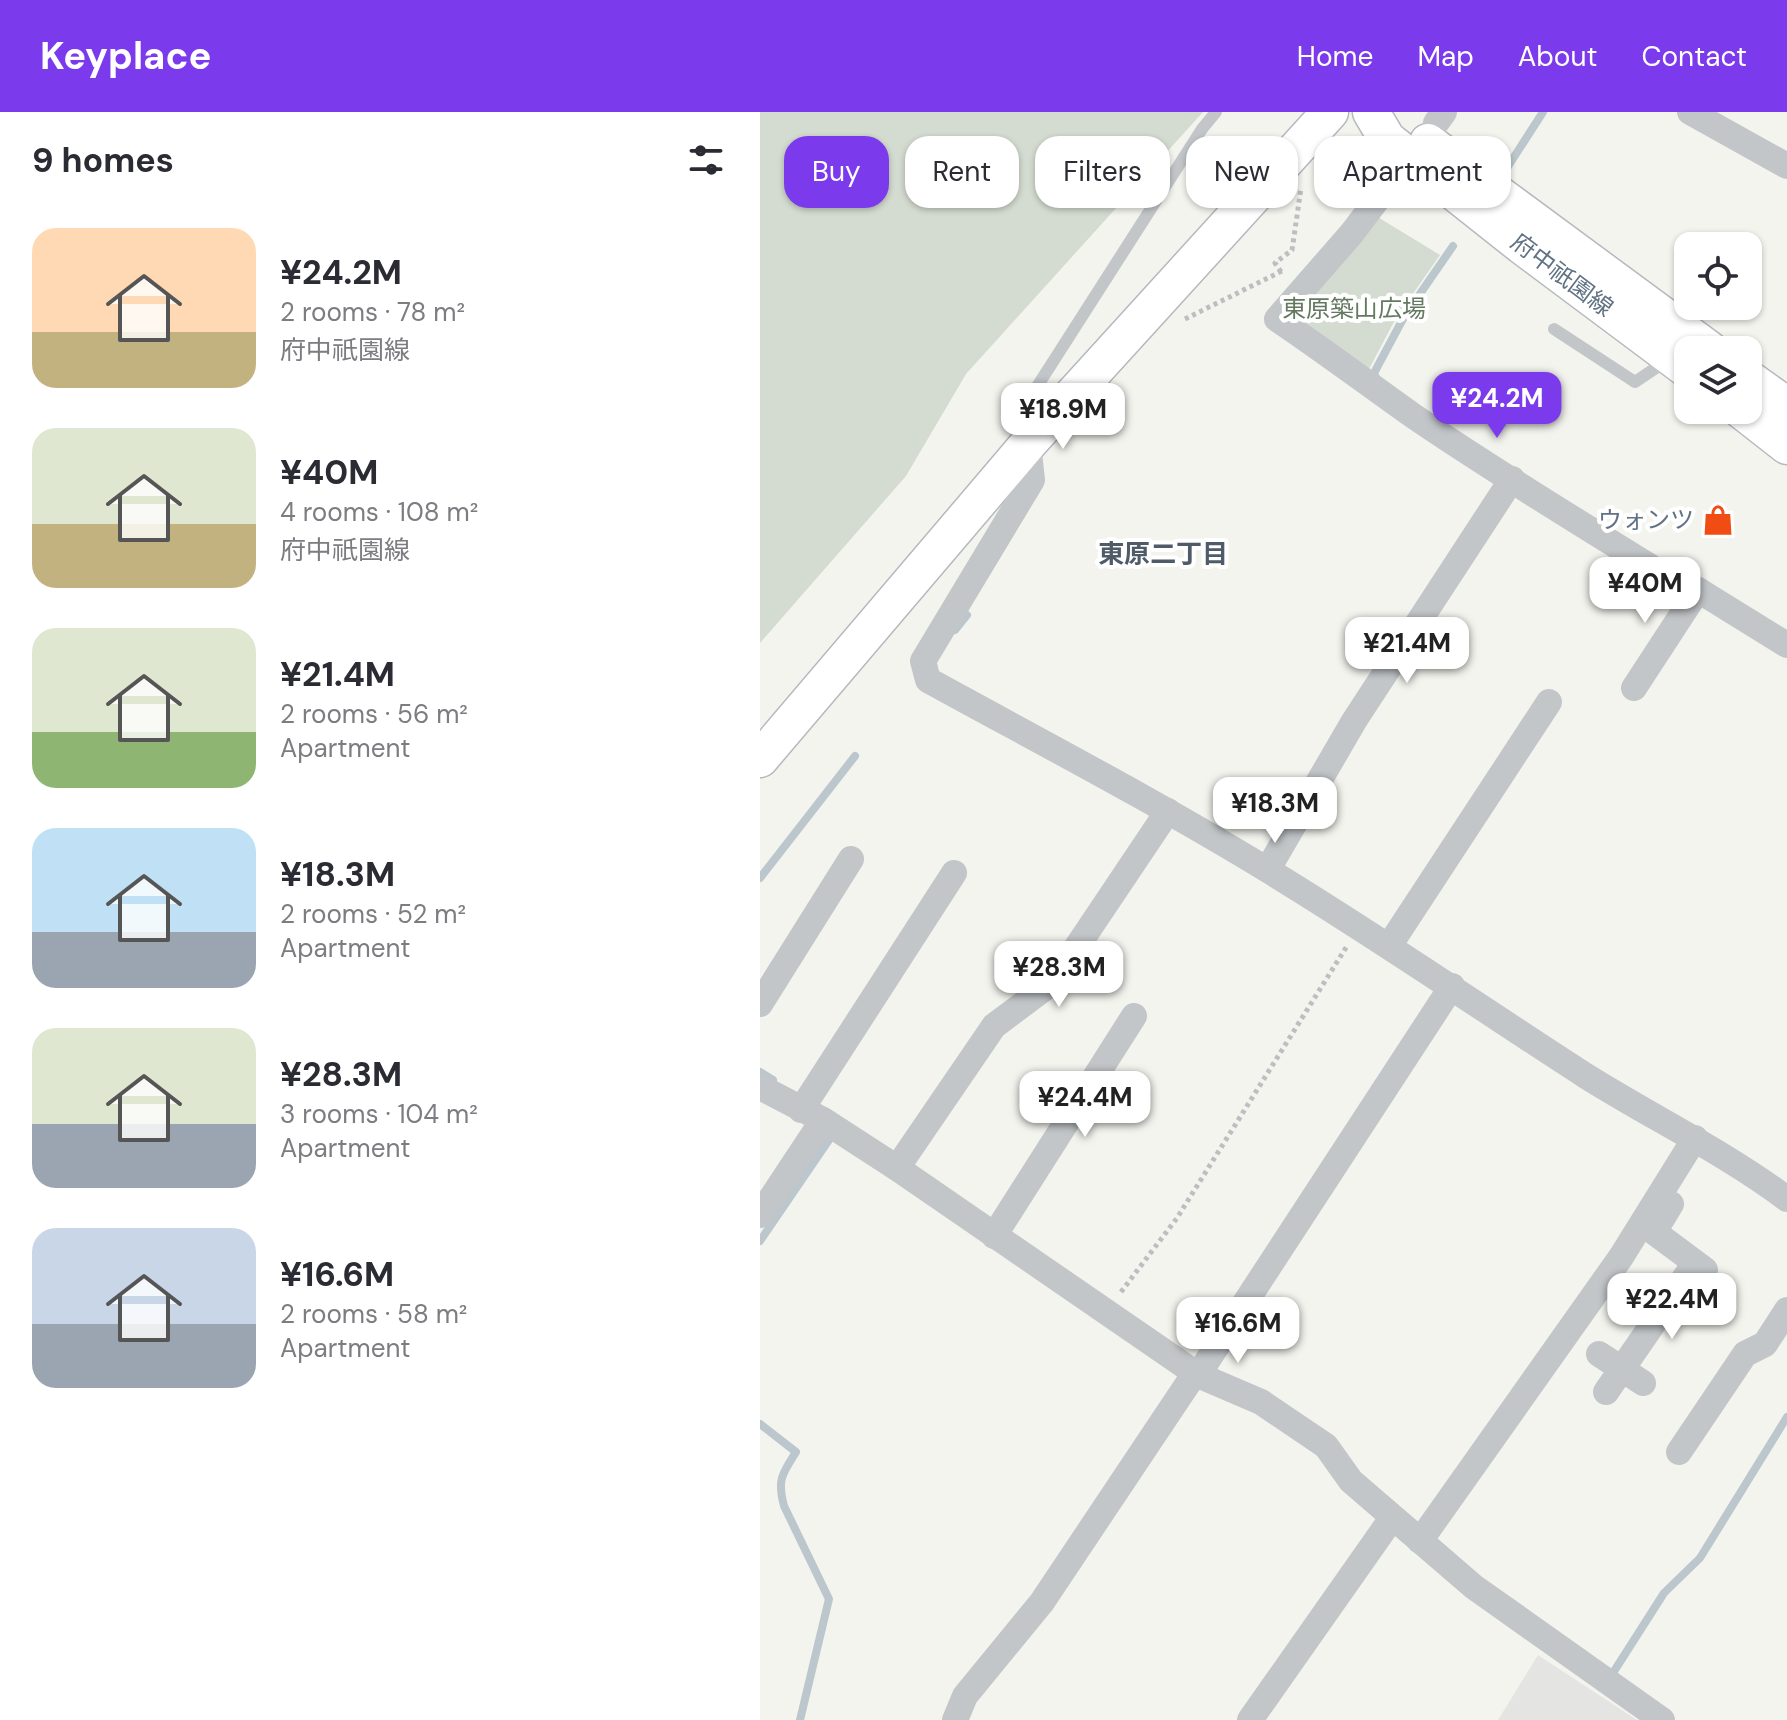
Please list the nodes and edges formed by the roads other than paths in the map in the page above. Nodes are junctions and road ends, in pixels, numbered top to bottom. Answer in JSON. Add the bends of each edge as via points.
{"nodes":[{"id":1,"x":1216,"y":112,"type":"edge"},
{"id":2,"x":1330,"y":112,"type":"edge"},
{"id":3,"x":1371,"y":112,"type":"edge"},
{"id":4,"x":1389,"y":112,"type":"edge"},
{"id":5,"x":1690,"y":112,"type":"edge"},
{"id":6,"x":1787,"y":166,"type":"edge"},
{"id":7,"x":1371,"y":208,"type":"tunnel mouth"},
{"id":8,"x":1554,"y":329,"type":"dead end"},
{"id":9,"x":1691,"y":336,"type":"edge"},
{"id":10,"x":1674,"y":360,"type":"edge"},
{"id":11,"x":1674,"y":366,"type":"edge"},
{"id":12,"x":1762,"y":388,"type":"edge"},
{"id":13,"x":1787,"y":406,"type":"edge"},
{"id":14,"x":1759,"y":424,"type":"edge"},
{"id":15,"x":1028,"y":444,"type":"junction"},
{"id":16,"x":1787,"y":446,"type":"edge"},
{"id":17,"x":1512,"y":479,"type":"junction"},
{"id":18,"x":1698,"y":590,"type":"junction"},
{"id":19,"x":1787,"y":645,"type":"edge"},
{"id":20,"x":1634,"y":688,"type":"dead end"},
{"id":21,"x":1549,"y":702,"type":"dead end"},
{"id":22,"x":760,"y":759,"type":"edge"},
{"id":23,"x":1168,"y":811,"type":"junction"},
{"id":24,"x":851,"y":859,"type":"dead end"},
{"id":25,"x":1268,"y":869,"type":"junction"},
{"id":26,"x":954,"y":873,"type":"dead end"},
{"id":27,"x":1389,"y":946,"type":"junction"},
{"id":28,"x":1452,"y":986,"type":"junction"},
{"id":29,"x":760,"y":1004,"type":"edge"},
{"id":30,"x":1134,"y":1016,"type":"dead end"},
{"id":31,"x":760,"y":1087,"type":"edge"},
{"id":32,"x":812,"y":1115,"type":"junction"},
{"id":33,"x":1704,"y":1144,"type":"junction"},
{"id":34,"x":897,"y":1168,"type":"junction"},
{"id":35,"x":1787,"y":1199,"type":"edge"},
{"id":36,"x":760,"y":1215,"type":"edge"},
{"id":37,"x":994,"y":1236,"type":"junction"},
{"id":38,"x":1787,"y":1310,"type":"edge"},
{"id":39,"x":1599,"y":1354,"type":"dead end"},
{"id":40,"x":1198,"y":1375,"type":"junction"},
{"id":41,"x":1632,"y":1376,"type":"junction"},
{"id":42,"x":1606,"y":1392,"type":"dead end"},
{"id":43,"x":1679,"y":1452,"type":"dead end"},
{"id":44,"x":1392,"y":1518,"type":"junction"},
{"id":45,"x":1420,"y":1541,"type":"junction"},
{"id":46,"x":955,"y":1720,"type":"edge"},
{"id":47,"x":1250,"y":1720,"type":"edge"},
{"id":48,"x":1662,"y":1720,"type":"edge"}],
"edges":[{"from":1,"to":15,"type":"lane","via":[[1024,407],[1019,427]]},
{"from":2,"to":15,"type":"main road"},
{"from":3,"to":10,"type":"main road","name":"府中祇園線","via":[[1387,139]]},
{"from":4,"to":9,"type":"main road","name":"府中祇園線"},
{"from":5,"to":6,"type":"street"},
{"from":7,"to":17,"type":"street","via":[[1277,319]]},
{"from":8,"to":11,"type":"lane","via":[[1635,382]]},
{"from":12,"to":13,"type":"main road"},
{"from":14,"to":16,"type":"main road"},
{"from":15,"to":22,"type":"main road"},
{"from":15,"to":23,"type":"street","via":[[1032,480],[923,661],[928,680]]},
{"from":17,"to":18,"type":"street","via":[[1686,589]]},
{"from":17,"to":25,"type":"street","via":[[1354,721]]},
{"from":18,"to":19,"type":"street"},
{"from":18,"to":20,"type":"street"},
{"from":21,"to":27,"type":"street"},
{"from":23,"to":25,"type":"street"},
{"from":23,"to":34,"type":"street","via":[[1054,981],[994,1026]]},
{"from":24,"to":29,"type":"street"},
{"from":25,"to":27,"type":"street"},
{"from":26,"to":32,"type":"street"},
{"from":27,"to":28,"type":"street"},
{"from":28,"to":33,"type":"street","via":[[1588,1077]]},
{"from":28,"to":40,"type":"street"},
{"from":30,"to":37,"type":"street"},
{"from":31,"to":32,"type":"street"},
{"from":32,"to":34,"type":"street"},
{"from":32,"to":36,"type":"street"},
{"from":33,"to":35,"type":"street"},
{"from":33,"to":41,"type":"street","via":[[1654,1232],[1700,1266]]},
{"from":33,"to":45,"type":"street"},
{"from":34,"to":37,"type":"street"},
{"from":37,"to":40,"type":"street"},
{"from":38,"to":43,"type":"street","via":[[1765,1344],[1745,1354]]},
{"from":39,"to":41,"type":"street"},
{"from":40,"to":44,"type":"street","via":[[1261,1402],[1326,1446],[1351,1481]]},
{"from":40,"to":46,"type":"street","via":[[1042,1602],[965,1696]]},
{"from":41,"to":42,"type":"street"},
{"from":44,"to":45,"type":"street"},
{"from":44,"to":47,"type":"street"},
{"from":45,"to":48,"type":"street","via":[[1474,1587]]}]}
